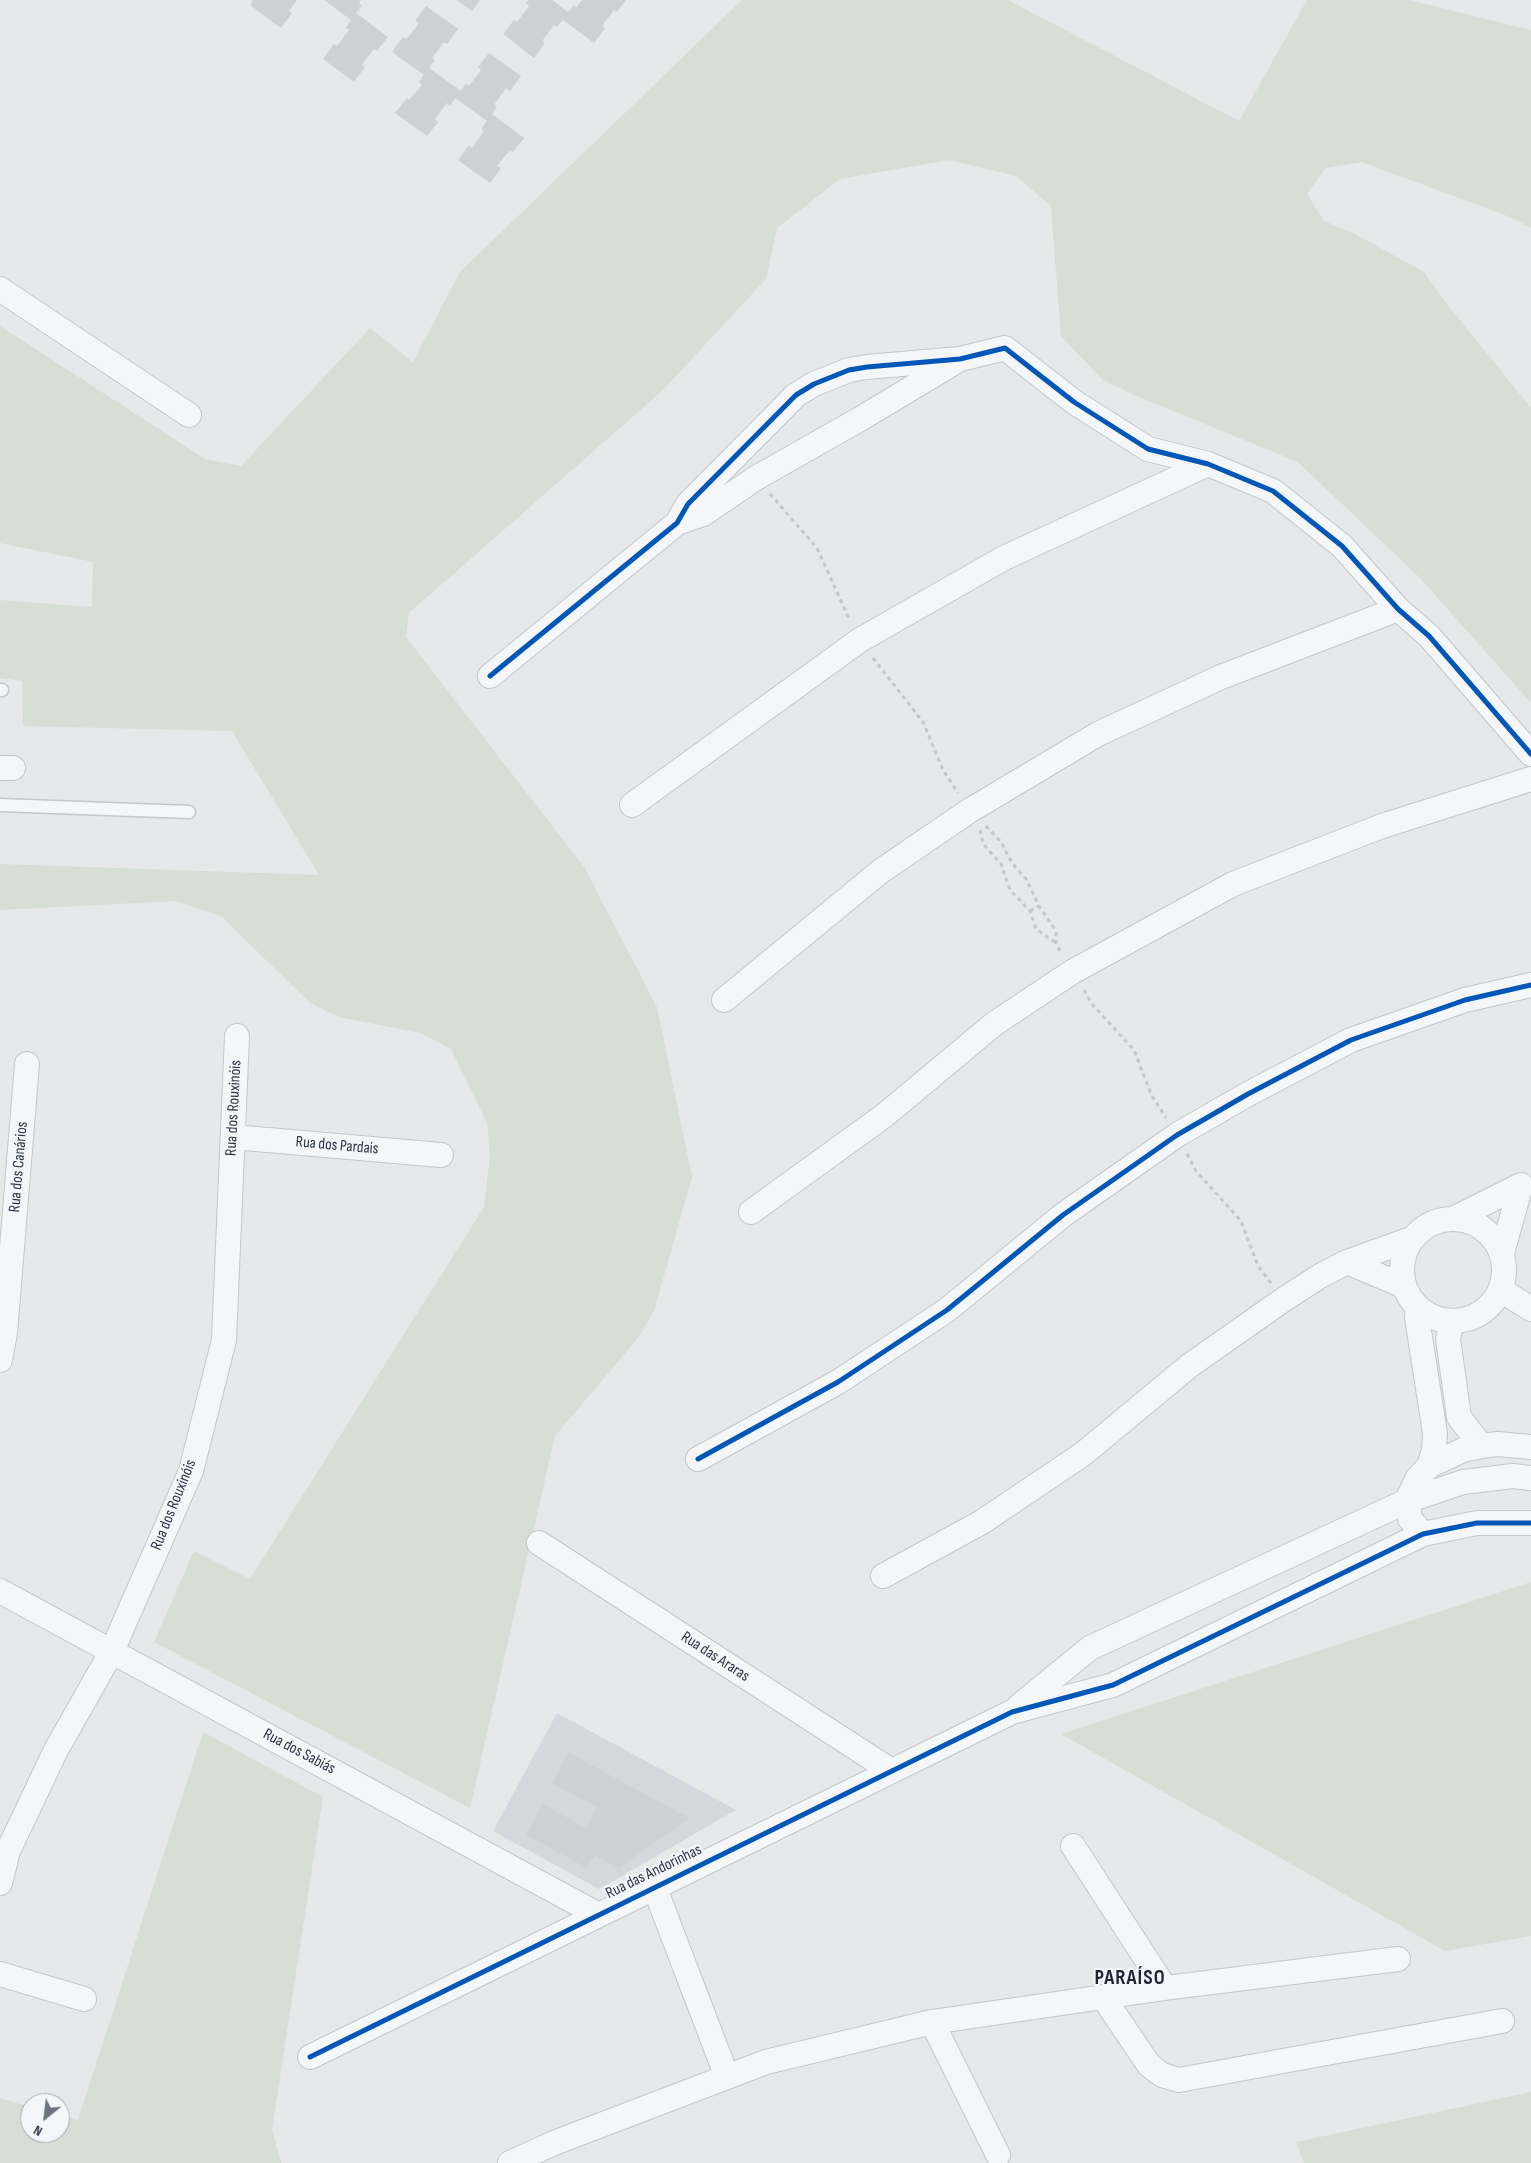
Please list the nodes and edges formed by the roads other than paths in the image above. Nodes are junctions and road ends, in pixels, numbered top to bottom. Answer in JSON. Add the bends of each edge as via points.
{"nodes":[{"id":1,"x":0,"y":289,"type":"edge"},
{"id":2,"x":960,"y":358,"type":"junction"},
{"id":3,"x":189,"y":415,"type":"dead end"},
{"id":4,"x":1208,"y":464,"type":"junction"},
{"id":5,"x":677,"y":522,"type":"junction"},
{"id":6,"x":1398,"y":609,"type":"junction"},
{"id":7,"x":490,"y":676,"type":"dead end"},
{"id":8,"x":1531,"y":754,"type":"edge"},
{"id":9,"x":1531,"y":779,"type":"edge"},
{"id":10,"x":0,"y":805,"type":"edge"},
{"id":11,"x":632,"y":805,"type":"dead end"},
{"id":12,"x":189,"y":812,"type":"dead end"},
{"id":13,"x":1531,"y":985,"type":"edge"},
{"id":14,"x":724,"y":1000,"type":"dead end"},
{"id":15,"x":237,"y":1036,"type":"dead end"},
{"id":16,"x":28,"y":1064,"type":"dead end"},
{"id":17,"x":233,"y":1136,"type":"junction"},
{"id":18,"x":440,"y":1155,"type":"dead end"},
{"id":19,"x":1526,"y":1181,"type":"edge"},
{"id":20,"x":751,"y":1212,"type":"dead end"},
{"id":21,"x":1454,"y":1218,"type":"junction"},
{"id":22,"x":1411,"y":1239,"type":"junction"},
{"id":23,"x":1502,"y":1253,"type":"junction"},
{"id":24,"x":1347,"y":1262,"type":"junction"},
{"id":25,"x":1404,"y":1286,"type":"junction"},
{"id":26,"x":1501,"y":1290,"type":"junction"},
{"id":27,"x":1418,"y":1307,"type":"junction"},
{"id":28,"x":1531,"y":1309,"type":"edge"},
{"id":29,"x":1452,"y":1321,"type":"junction"},
{"id":30,"x":0,"y":1360,"type":"edge"},
{"id":31,"x":1481,"y":1446,"type":"junction"},
{"id":32,"x":1531,"y":1447,"type":"edge"},
{"id":33,"x":698,"y":1459,"type":"dead end"},
{"id":34,"x":1429,"y":1466,"type":"junction"},
{"id":35,"x":1531,"y":1478,"type":"edge"},
{"id":36,"x":1407,"y":1501,"type":"junction"},
{"id":37,"x":1531,"y":1523,"type":"edge"},
{"id":38,"x":1423,"y":1534,"type":"junction"},
{"id":39,"x":540,"y":1543,"type":"dead end"},
{"id":40,"x":883,"y":1576,"type":"dead end"},
{"id":41,"x":0,"y":1591,"type":"edge"},
{"id":42,"x":112,"y":1651,"type":"junction"},
{"id":43,"x":1012,"y":1712,"type":"junction"},
{"id":44,"x":890,"y":1770,"type":"junction"},
{"id":45,"x":1073,"y":1846,"type":"dead end"},
{"id":46,"x":0,"y":1883,"type":"edge"},
{"id":47,"x":654,"y":1886,"type":"junction"},
{"id":48,"x":597,"y":1914,"type":"junction"},
{"id":49,"x":1398,"y":1958,"type":"dead end"},
{"id":50,"x":0,"y":1974,"type":"edge"},
{"id":51,"x":1165,"y":1988,"type":"junction"},
{"id":52,"x":1103,"y":1998,"type":"junction"},
{"id":53,"x":84,"y":1999,"type":"dead end"},
{"id":54,"x":1502,"y":2021,"type":"dead end"},
{"id":55,"x":932,"y":2022,"type":"junction"},
{"id":56,"x":310,"y":2057,"type":"dead end"},
{"id":57,"x":727,"y":2077,"type":"junction"},
{"id":58,"x":998,"y":2155,"type":"dead end"},
{"id":59,"x":510,"y":2163,"type":"edge"}],
"edges":[{"from":1,"to":3,"type":"street"},
{"from":2,"to":4,"type":"street","via":[[1005,348],[1074,402],[1148,449]]},
{"from":2,"to":5,"type":"street","via":[[860,420],[756,478],[703,514]]},
{"from":2,"to":5,"type":"street","via":[[849,370],[814,384],[780,409],[688,504]]},
{"from":4,"to":6,"type":"street","via":[[1273,491],[1342,546]]},
{"from":4,"to":11,"type":"street","via":[[1004,558],[860,640]]},
{"from":5,"to":7,"type":"street"},
{"from":6,"to":8,"type":"street","via":[[1429,636]]},
{"from":6,"to":14,"type":"street","via":[[1221,677],[1089,740],[969,811],[882,871]]},
{"from":9,"to":20,"type":"street","via":[[1382,826],[1233,884],[1072,972],[994,1024],[885,1115]]},
{"from":10,"to":12,"type":"lane"},
{"from":13,"to":33,"type":"street","via":[[1465,1000],[1351,1040],[1240,1099],[1177,1135],[1063,1215],[947,1310],[838,1382]]},
{"from":15,"to":17,"type":"street","name":"Rua dos Rouxinóis"},
{"from":16,"to":30,"type":"street","name":"Rua dos Canários"},
{"from":17,"to":18,"type":"street","name":"Rua dos Pardais"},
{"from":17,"to":42,"type":"street","name":"Rua dos Rouxinóis","via":[[224,1340],[191,1471]]},
{"from":19,"to":21,"type":"street"},
{"from":19,"to":23,"type":"street"},
{"from":21,"to":22,"type":"street","via":[[1431,1223]]},
{"from":21,"to":23,"type":"street","via":[[1484,1228]]},
{"from":22,"to":24,"type":"street"},
{"from":22,"to":25,"type":"street","via":[[1402,1262]]},
{"from":23,"to":26,"type":"street","via":[[1505,1265]]},
{"from":24,"to":25,"type":"street"},
{"from":24,"to":40,"type":"street","via":[[1283,1300],[1189,1366],[1083,1454],[982,1522]]},
{"from":25,"to":27,"type":"street"},
{"from":26,"to":28,"type":"street"},
{"from":26,"to":29,"type":"street","via":[[1486,1309],[1464,1320]]},
{"from":27,"to":29,"type":"street","via":[[1434,1317]]},
{"from":27,"to":34,"type":"street","via":[[1435,1433]]},
{"from":29,"to":31,"type":"street","via":[[1448,1339],[1459,1418]]},
{"from":31,"to":32,"type":"street"},
{"from":31,"to":34,"type":"street","via":[[1463,1450]]},
{"from":34,"to":36,"type":"street","via":[[1417,1479]]},
{"from":35,"to":36,"type":"street","via":[[1513,1476],[1463,1482]]},
{"from":36,"to":38,"type":"street","via":[[1410,1519]]},
{"from":36,"to":43,"type":"street","via":[[1090,1648]]},
{"from":37,"to":38,"type":"street","via":[[1477,1523]]},
{"from":38,"to":43,"type":"street","via":[[1113,1685]]},
{"from":39,"to":44,"type":"street","name":"Rua das Araras"},
{"from":41,"to":42,"type":"street","name":"Rua dos Sabiás"},
{"from":42,"to":46,"type":"street","name":"Rua dos Rouxinóis","via":[[56,1750],[8,1851]]},
{"from":42,"to":48,"type":"street","name":"Rua dos Sabiás"},
{"from":43,"to":44,"type":"street","name":"Rua das Andorinhas"},
{"from":44,"to":47,"type":"street","name":"Rua das Andorinhas"},
{"from":45,"to":51,"type":"street"},
{"from":47,"to":48,"type":"street","name":"Rua das Andorinhas"},
{"from":47,"to":57,"type":"street"},
{"from":48,"to":56,"type":"street","name":"Rua das Andorinhas"},
{"from":49,"to":51,"type":"street"},
{"from":50,"to":53,"type":"street"},
{"from":51,"to":52,"type":"street"},
{"from":52,"to":54,"type":"street","via":[[1149,2065],[1162,2075],[1179,2080]]},
{"from":52,"to":55,"type":"street"},
{"from":55,"to":57,"type":"street","via":[[766,2062]]},
{"from":55,"to":58,"type":"street"},
{"from":57,"to":59,"type":"street"}]}
